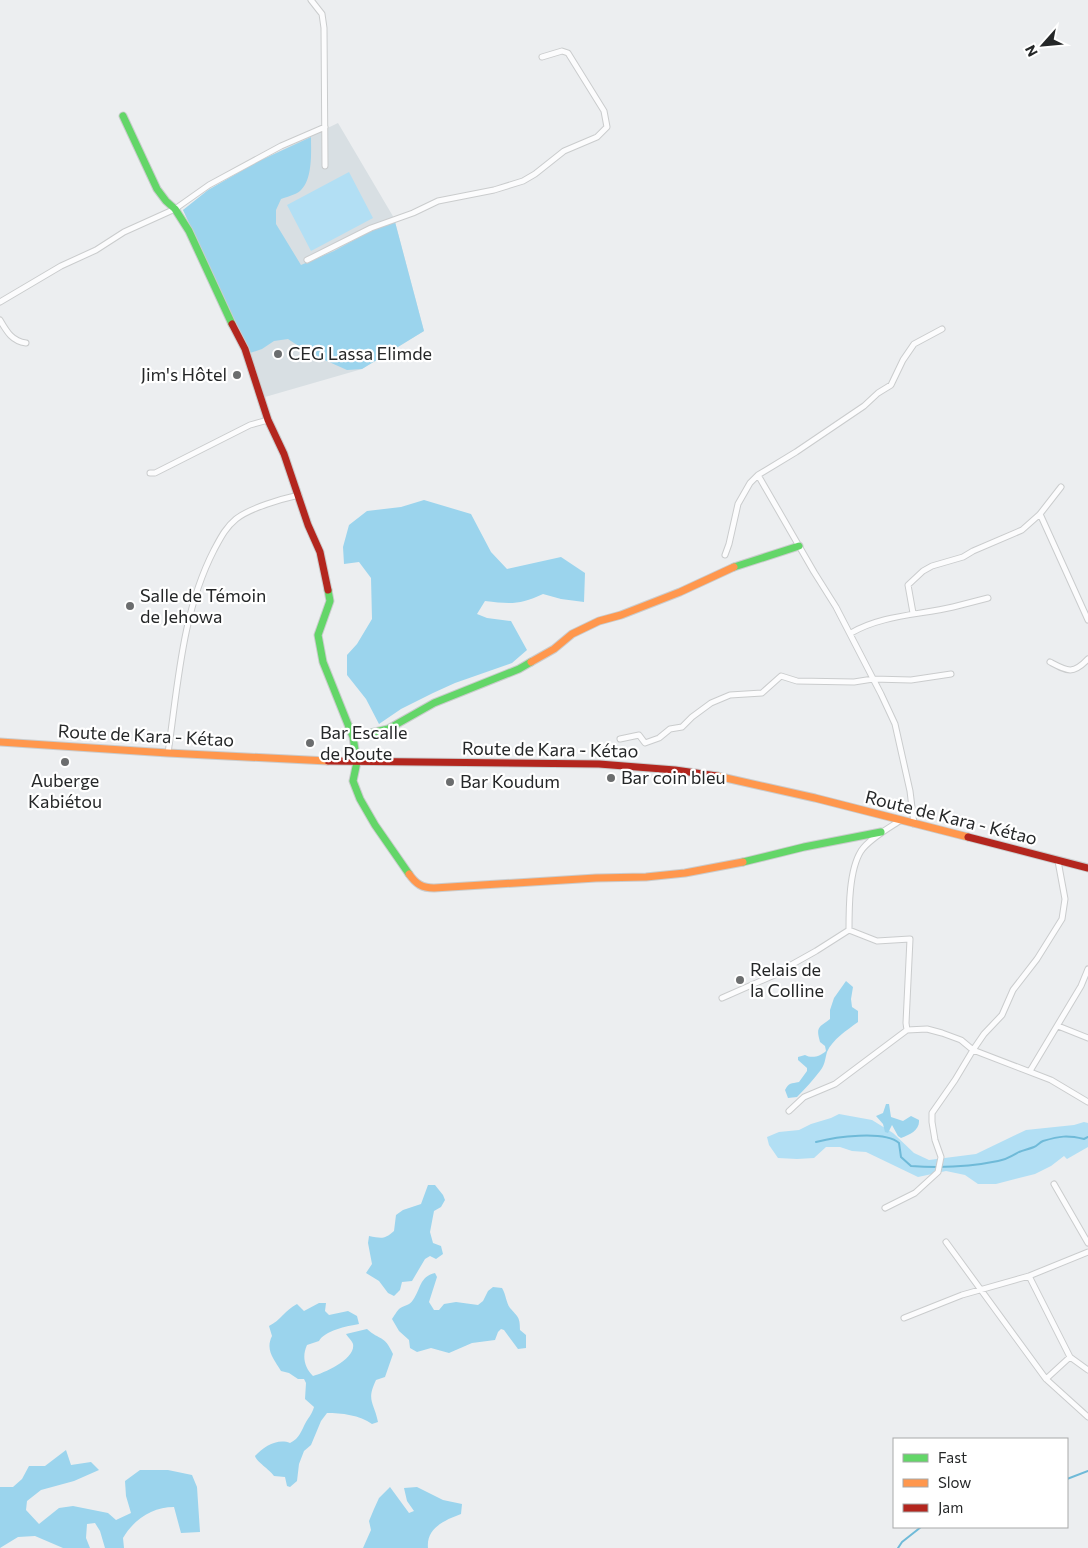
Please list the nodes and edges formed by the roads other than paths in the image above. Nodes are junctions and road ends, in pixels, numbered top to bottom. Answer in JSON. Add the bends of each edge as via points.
{"nodes":[{"id":1,"x":312,"y":0,"type":"edge"},
{"id":2,"x":542,"y":57,"type":"dead end"},
{"id":3,"x":123,"y":116,"type":"dead end"},
{"id":4,"x":325,"y":127,"type":"junction"},
{"id":5,"x":325,"y":166,"type":"dead end"},
{"id":6,"x":176,"y":209,"type":"junction"},
{"id":7,"x":307,"y":260,"type":"dead end"},
{"id":8,"x":0,"y":302,"type":"edge"},
{"id":9,"x":0,"y":320,"type":"edge"},
{"id":10,"x":942,"y":329,"type":"dead end"},
{"id":11,"x":26,"y":343,"type":"dead end"},
{"id":12,"x":268,"y":420,"type":"junction"},
{"id":13,"x":150,"y":473,"type":"dead end"},
{"id":14,"x":758,"y":475,"type":"junction"},
{"id":15,"x":1061,"y":487,"type":"dead end"},
{"id":16,"x":299,"y":495,"type":"junction"},
{"id":17,"x":1040,"y":514,"type":"junction"},
{"id":18,"x":798,"y":546,"type":"junction"},
{"id":19,"x":725,"y":555,"type":"dead end"},
{"id":20,"x":988,"y":598,"type":"dead end"},
{"id":21,"x":913,"y":614,"type":"junction"},
{"id":22,"x":1088,"y":620,"type":"edge"},
{"id":23,"x":851,"y":633,"type":"junction"},
{"id":24,"x":1088,"y":659,"type":"edge"},
{"id":25,"x":1050,"y":662,"type":"dead end"},
{"id":26,"x":951,"y":674,"type":"dead end"},
{"id":27,"x":873,"y":679,"type":"junction"},
{"id":28,"x":353,"y":738,"type":"junction"},
{"id":29,"x":620,"y":739,"type":"dead end"},
{"id":30,"x":0,"y":742,"type":"edge"},
{"id":31,"x":168,"y":753,"type":"junction"},
{"id":32,"x":356,"y":762,"type":"junction"},
{"id":33,"x":901,"y":820,"type":"junction"},
{"id":34,"x":914,"y":824,"type":"junction"},
{"id":35,"x":881,"y":832,"type":"junction"},
{"id":36,"x":1058,"y":861,"type":"junction"},
{"id":37,"x":1088,"y":868,"type":"edge"},
{"id":38,"x":849,"y":930,"type":"junction"},
{"id":39,"x":1088,"y":969,"type":"edge"},
{"id":40,"x":722,"y":998,"type":"dead end"},
{"id":41,"x":1058,"y":1026,"type":"junction"},
{"id":42,"x":907,"y":1030,"type":"junction"},
{"id":43,"x":1088,"y":1038,"type":"edge"},
{"id":44,"x":973,"y":1050,"type":"junction"},
{"id":45,"x":1030,"y":1071,"type":"junction"},
{"id":46,"x":1088,"y":1102,"type":"edge"},
{"id":47,"x":789,"y":1111,"type":"dead end"},
{"id":48,"x":1054,"y":1184,"type":"dead end"},
{"id":49,"x":884,"y":1208,"type":"dead end"},
{"id":50,"x":946,"y":1242,"type":"dead end"},
{"id":51,"x":1088,"y":1243,"type":"edge"},
{"id":52,"x":1088,"y":1252,"type":"edge"},
{"id":53,"x":1029,"y":1276,"type":"junction"},
{"id":54,"x":981,"y":1289,"type":"junction"},
{"id":55,"x":904,"y":1318,"type":"dead end"},
{"id":56,"x":1070,"y":1357,"type":"junction"},
{"id":57,"x":1088,"y":1370,"type":"edge"},
{"id":58,"x":1046,"y":1379,"type":"junction"},
{"id":59,"x":1088,"y":1417,"type":"edge"}],
"edges":[{"from":1,"to":4,"type":"street","via":[[322,14],[324,28]]},
{"from":2,"to":7,"type":"street","via":[[568,52],[604,112],[607,127],[597,137],[564,151],[523,181],[438,201],[371,228]]},
{"from":3,"to":6,"type":"street","via":[[157,188]]},
{"from":4,"to":5,"type":"street"},
{"from":4,"to":6,"type":"street","via":[[281,146],[209,185]]},
{"from":6,"to":8,"type":"street","via":[[124,232]]},
{"from":6,"to":12,"type":"street","via":[[190,231],[222,307],[245,349]]},
{"from":9,"to":11,"type":"street","via":[[10,336]]},
{"from":10,"to":14,"type":"street","via":[[914,344],[891,385]]},
{"from":12,"to":13,"type":"street","via":[[250,425]]},
{"from":12,"to":16,"type":"street"},
{"from":14,"to":18,"type":"street"},
{"from":14,"to":19,"type":"street","via":[[738,504]]},
{"from":15,"to":17,"type":"street"},
{"from":16,"to":28,"type":"street","via":[[320,552],[330,602],[318,635],[323,662]]},
{"from":16,"to":31,"type":"street","via":[[237,518],[221,536],[206,565],[188,618]]},
{"from":17,"to":21,"type":"street","via":[[1022,530],[923,571],[908,585]]},
{"from":17,"to":22,"type":"street"},
{"from":18,"to":23,"type":"street"},
{"from":18,"to":28,"type":"street","via":[[729,569],[680,592],[599,621],[572,634],[554,649],[519,669],[450,696],[388,729]]},
{"from":20,"to":21,"type":"street"},
{"from":21,"to":23,"type":"street","via":[[872,623]]},
{"from":23,"to":27,"type":"street"},
{"from":24,"to":25,"type":"street","via":[[1072,671]]},
{"from":26,"to":27,"type":"street","via":[[911,680]]},
{"from":27,"to":29,"type":"street","via":[[797,681],[781,676],[762,693],[730,695],[711,703],[682,727],[670,729],[659,738],[645,743],[639,736]]},
{"from":27,"to":34,"type":"street","via":[[895,724]]},
{"from":28,"to":32,"type":"street"},
{"from":30,"to":31,"type":"street","name":"Route de Kara - Kétao"},
{"from":31,"to":32,"type":"street","name":"Route de Kara - Kétao"},
{"from":32,"to":33,"type":"street","name":"Route de Kara - Kétao","via":[[600,764],[666,769],[712,775]]},
{"from":32,"to":35,"type":"street","via":[[352,781],[360,799],[408,875],[424,888],[646,877],[724,866]]},
{"from":33,"to":34,"type":"street","name":"Route de Kara - Kétao"},
{"from":33,"to":35,"type":"street"},
{"from":34,"to":36,"type":"street","name":"Route de Kara - Kétao"},
{"from":35,"to":38,"type":"street","via":[[861,850],[854,870],[849,899]]},
{"from":36,"to":37,"type":"street","name":"Route de Kara - Kétao"},
{"from":36,"to":44,"type":"street","via":[[1065,899],[1062,919],[1037,959],[1012,990],[1002,1015]]},
{"from":38,"to":40,"type":"street","via":[[791,964],[788,969]]},
{"from":38,"to":42,"type":"street","via":[[877,941],[910,939]]},
{"from":39,"to":41,"type":"street","via":[[1082,986]]},
{"from":41,"to":43,"type":"street"},
{"from":41,"to":45,"type":"street"},
{"from":42,"to":44,"type":"street","via":[[927,1029],[942,1033],[961,1040]]},
{"from":42,"to":47,"type":"street","via":[[835,1084],[804,1097]]},
{"from":44,"to":45,"type":"street"},
{"from":44,"to":49,"type":"street","via":[[932,1113],[941,1158],[938,1172],[915,1192]]},
{"from":45,"to":46,"type":"street"},
{"from":48,"to":51,"type":"street"},
{"from":50,"to":54,"type":"street"},
{"from":52,"to":53,"type":"street"},
{"from":53,"to":54,"type":"street"},
{"from":53,"to":56,"type":"street"},
{"from":54,"to":55,"type":"street"},
{"from":54,"to":58,"type":"street"},
{"from":56,"to":57,"type":"street"},
{"from":56,"to":58,"type":"street"},
{"from":58,"to":59,"type":"street"}]}
